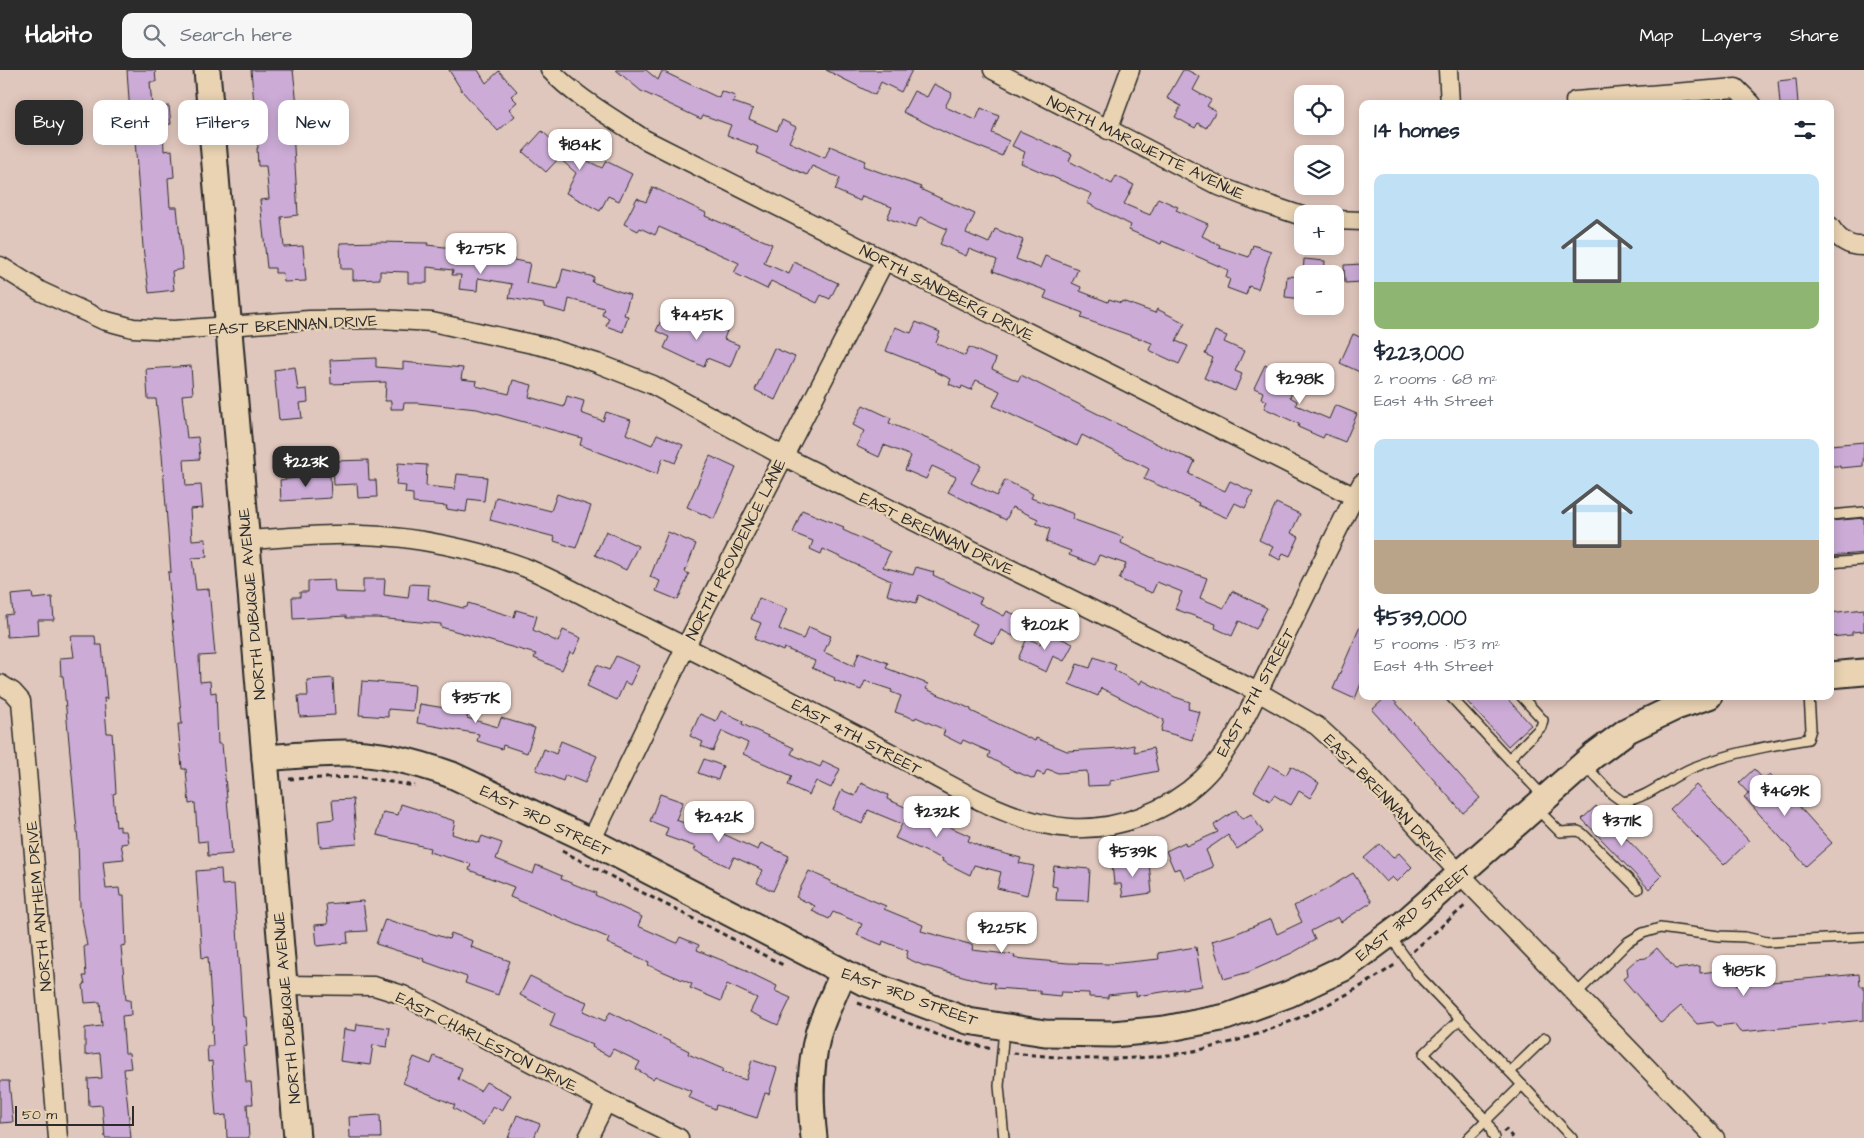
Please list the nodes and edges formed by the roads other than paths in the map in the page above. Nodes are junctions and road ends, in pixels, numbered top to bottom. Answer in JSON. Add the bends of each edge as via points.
{"nodes":[{"id":1,"x":207,"y":70,"type":"edge"},
{"id":2,"x":550,"y":70,"type":"edge"},
{"id":3,"x":993,"y":70,"type":"edge"},
{"id":4,"x":1130,"y":70,"type":"edge"},
{"id":5,"x":1448,"y":70,"type":"edge"},
{"id":6,"x":1450,"y":100,"type":"edge"},
{"id":7,"x":1606,"y":100,"type":"edge"},
{"id":8,"x":1748,"y":100,"type":"edge"},
{"id":9,"x":1108,"y":130,"type":"junction"},
{"id":10,"x":1294,"y":213,"type":"edge"},
{"id":11,"x":1344,"y":220,"type":"edge"},
{"id":12,"x":1359,"y":221,"type":"edge"},
{"id":13,"x":1834,"y":233,"type":"edge"},
{"id":14,"x":1864,"y":246,"type":"edge"},
{"id":15,"x":885,"y":260,"type":"junction"},
{"id":16,"x":0,"y":266,"type":"edge"},
{"id":17,"x":227,"y":326,"type":"junction"},
{"id":18,"x":783,"y":456,"type":"junction"},
{"id":19,"x":1359,"y":490,"type":"edge"},
{"id":20,"x":1864,"y":512,"type":"edge"},
{"id":21,"x":1834,"y":515,"type":"edge"},
{"id":22,"x":246,"y":540,"type":"junction"},
{"id":23,"x":1864,"y":560,"type":"edge"},
{"id":24,"x":1834,"y":564,"type":"edge"},
{"id":25,"x":686,"y":646,"type":"junction"},
{"id":26,"x":1864,"y":672,"type":"edge"},
{"id":27,"x":1834,"y":675,"type":"edge"},
{"id":28,"x":0,"y":684,"type":"edge"},
{"id":29,"x":1258,"y":692,"type":"junction"},
{"id":30,"x":1454,"y":700,"type":"edge"},
{"id":31,"x":1525,"y":700,"type":"edge"},
{"id":32,"x":1697,"y":700,"type":"edge"},
{"id":33,"x":1809,"y":700,"type":"edge"},
{"id":34,"x":265,"y":758,"type":"junction"},
{"id":35,"x":1509,"y":759,"type":"junction"},
{"id":36,"x":1584,"y":764,"type":"junction"},
{"id":37,"x":1540,"y":803,"type":"junction"},
{"id":38,"x":592,"y":841,"type":"junction"},
{"id":39,"x":1460,"y":874,"type":"junction"},
{"id":40,"x":1638,"y":889,"type":"dead end"},
{"id":41,"x":1389,"y":935,"type":"junction"},
{"id":42,"x":1864,"y":937,"type":"edge"},
{"id":43,"x":843,"y":973,"type":"junction"},
{"id":44,"x":284,"y":985,"type":"junction"},
{"id":45,"x":1576,"y":994,"type":"junction"},
{"id":46,"x":1460,"y":1019,"type":"junction"},
{"id":47,"x":1004,"y":1026,"type":"junction"},
{"id":48,"x":1545,"y":1038,"type":"dead end"},
{"id":49,"x":1510,"y":1072,"type":"junction"},
{"id":50,"x":1522,"y":1086,"type":"junction"},
{"id":51,"x":606,"y":1102,"type":"junction"},
{"id":52,"x":1487,"y":1120,"type":"junction"},
{"id":53,"x":58,"y":1138,"type":"edge"},
{"id":54,"x":296,"y":1138,"type":"edge"},
{"id":55,"x":588,"y":1138,"type":"edge"},
{"id":56,"x":679,"y":1138,"type":"edge"},
{"id":57,"x":814,"y":1138,"type":"edge"},
{"id":58,"x":1004,"y":1138,"type":"edge"},
{"id":59,"x":1468,"y":1138,"type":"edge"},
{"id":60,"x":1494,"y":1138,"type":"edge"},
{"id":61,"x":1572,"y":1138,"type":"edge"},
{"id":62,"x":1715,"y":1138,"type":"edge"}],
"edges":[{"from":1,"to":17,"type":"street","name":"NORTH DUBUQUE AVENUE"},
{"from":2,"to":15,"type":"street","name":"NORTH SANDBERG DRIVE","via":[[594,106],[644,139]]},
{"from":3,"to":9,"type":"street","name":"NORTH MARQUETTE AVENUE"},
{"from":4,"to":9,"type":"street"},
{"from":5,"to":6,"type":"street"},
{"from":7,"to":8,"type":"street","via":[[1736,88]]},
{"from":9,"to":10,"type":"street","name":"NORTH MARQUETTE AVENUE","via":[[1219,186]]},
{"from":11,"to":12,"type":"street"},
{"from":13,"to":14,"type":"street","via":[[1852,246]]},
{"from":15,"to":18,"type":"street","name":"NORTH PROVIDENCE LANE"},
{"from":15,"to":19,"type":"street","name":"NORTH SANDBERG DRIVE"},
{"from":16,"to":17,"type":"street","name":"EAST BRENNAN DRIVE","via":[[40,291],[103,320],[133,328],[174,330]]},
{"from":17,"to":18,"type":"street","name":"EAST BRENNAN DRIVE","via":[[379,319],[432,322],[527,342],[597,363],[653,385]]},
{"from":17,"to":22,"type":"street","name":"NORTH DUBUQUE AVENUE"},
{"from":18,"to":25,"type":"street","name":"NORTH PROVIDENCE LANE"},
{"from":18,"to":29,"type":"street","name":"EAST BRENNAN DRIVE"},
{"from":19,"to":29,"type":"street","name":"EAST 4TH STREET"},
{"from":20,"to":21,"type":"lane"},
{"from":22,"to":25,"type":"street","name":"EAST 4TH STREET","via":[[366,534],[474,553],[524,568]]},
{"from":22,"to":34,"type":"street","name":"NORTH DUBUQUE AVENUE"},
{"from":23,"to":24,"type":"lane"},
{"from":25,"to":29,"type":"street","name":"EAST 4TH STREET","via":[[979,799],[1041,823],[1072,828],[1109,825],[1142,817],[1181,796],[1203,778],[1226,751]]},
{"from":25,"to":38,"type":"street","name":"NORTH PROVIDENCE LANE"},
{"from":26,"to":27,"type":"street"},
{"from":28,"to":53,"type":"street","name":"NORTH ANTHEM DRIVE","via":[[21,701]]},
{"from":29,"to":39,"type":"street","name":"EAST BRENNAN DRIVE","via":[[1316,726],[1363,768]]},
{"from":30,"to":35,"type":"lane"},
{"from":31,"to":35,"type":"lane","via":[[1544,720]]},
{"from":32,"to":36,"type":"street","name":"EAST 3RD STREET","via":[[1628,730]]},
{"from":33,"to":36,"type":"lane","via":[[1811,729],[1808,739],[1736,752],[1690,769],[1636,800],[1623,802]]},
{"from":34,"to":38,"type":"street","name":"EAST 3RD STREET","via":[[348,753],[429,766]]},
{"from":34,"to":44,"type":"street","name":"NORTH DUBUQUE AVENUE"},
{"from":35,"to":37,"type":"lane"},
{"from":36,"to":37,"type":"street","name":"EAST 3RD STREET"},
{"from":37,"to":39,"type":"street","name":"EAST 3RD STREET"},
{"from":37,"to":40,"type":"lane","via":[[1560,832],[1582,833]]},
{"from":38,"to":43,"type":"street","name":"EAST 3RD STREET"},
{"from":39,"to":41,"type":"street","name":"EAST 3RD STREET"},
{"from":39,"to":45,"type":"street","name":"EAST BRENNAN DRIVE"},
{"from":41,"to":46,"type":"lane","via":[[1418,975]]},
{"from":41,"to":47,"type":"street","name":"EAST 3RD STREET","via":[[1344,968],[1289,994],[1226,1017],[1165,1029],[1113,1034],[1045,1032]]},
{"from":42,"to":45,"type":"lane","via":[[1767,942],[1660,928],[1628,942]]},
{"from":43,"to":47,"type":"street","name":"EAST 3RD STREET","via":[[968,1021]]},
{"from":43,"to":57,"type":"street","via":[[818,1034],[811,1071]]},
{"from":44,"to":51,"type":"street","name":"EAST CHARLESTON DRIVE","via":[[374,986],[403,995]]},
{"from":44,"to":54,"type":"street","name":"NORTH DUBUQUE AVENUE"},
{"from":45,"to":62,"type":"street","name":"EAST BRENNAN DRIVE"},
{"from":46,"to":49,"type":"lane"},
{"from":46,"to":52,"type":"lane","via":[[1424,1054]]},
{"from":47,"to":58,"type":"lane","via":[[999,1086]]},
{"from":48,"to":49,"type":"lane"},
{"from":49,"to":50,"type":"lane"},
{"from":50,"to":52,"type":"lane"},
{"from":50,"to":61,"type":"lane"},
{"from":51,"to":55,"type":"street"},
{"from":51,"to":56,"type":"street","name":"EAST CHARLESTON DRIVE"},
{"from":52,"to":59,"type":"lane"},
{"from":52,"to":60,"type":"lane"}]}
